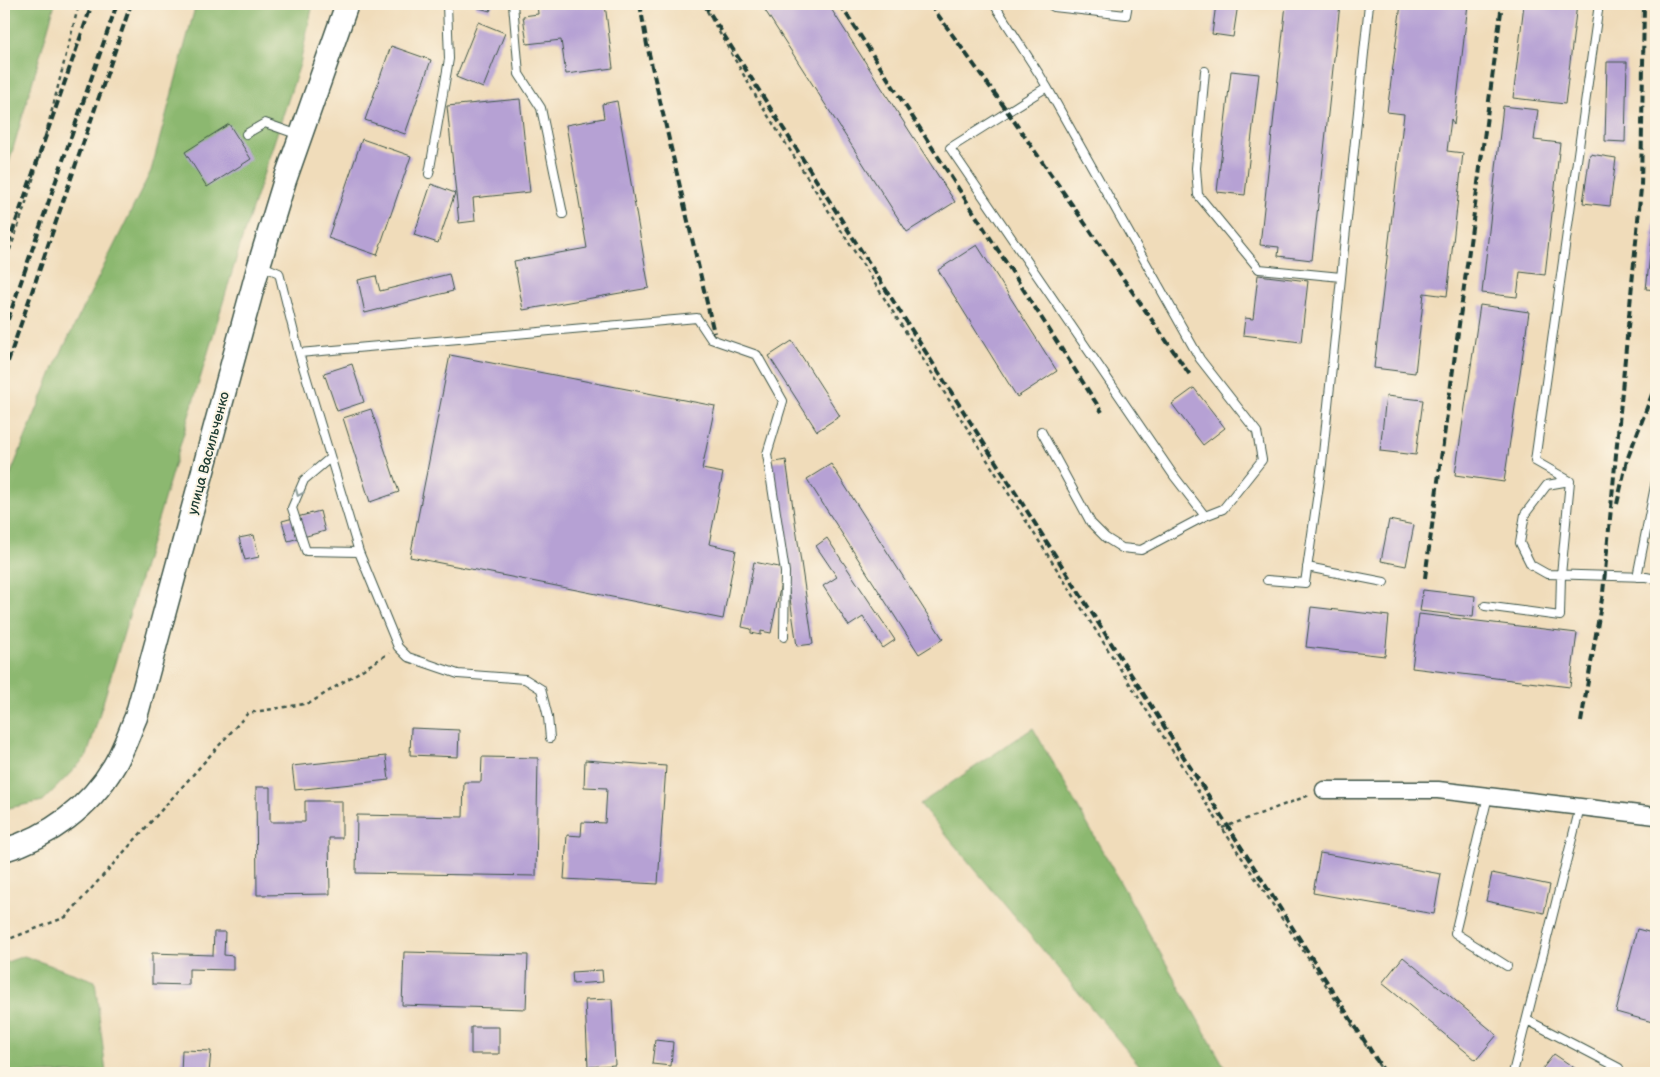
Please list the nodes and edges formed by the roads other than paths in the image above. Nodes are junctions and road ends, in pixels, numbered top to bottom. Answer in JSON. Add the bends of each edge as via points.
{"nodes":[{"id":1,"x":347,"y":4,"type":"edge"},
{"id":2,"x":447,"y":4,"type":"edge"},
{"id":3,"x":513,"y":4,"type":"edge"},
{"id":4,"x":994,"y":4,"type":"edge"},
{"id":5,"x":1050,"y":4,"type":"edge"},
{"id":6,"x":1128,"y":4,"type":"edge"},
{"id":7,"x":1369,"y":4,"type":"edge"},
{"id":8,"x":1599,"y":4,"type":"edge"},
{"id":9,"x":1205,"y":71,"type":"dead end"},
{"id":10,"x":1046,"y":87,"type":"junction"},
{"id":11,"x":246,"y":134,"type":"dead end"},
{"id":12,"x":301,"y":136,"type":"junction"},
{"id":13,"x":429,"y":174,"type":"dead end"},
{"id":14,"x":563,"y":214,"type":"dead end"},
{"id":15,"x":259,"y":265,"type":"junction"},
{"id":16,"x":1342,"y":277,"type":"junction"},
{"id":17,"x":299,"y":353,"type":"junction"},
{"id":18,"x":1040,"y":431,"type":"dead end"},
{"id":19,"x":330,"y":458,"type":"junction"},
{"id":20,"x":1570,"y":481,"type":"junction"},
{"id":21,"x":1656,"y":481,"type":"edge"},
{"id":22,"x":1205,"y":516,"type":"junction"},
{"id":23,"x":359,"y":552,"type":"junction"},
{"id":24,"x":1307,"y":567,"type":"junction"},
{"id":25,"x":1562,"y":575,"type":"junction"},
{"id":26,"x":1637,"y":577,"type":"junction"},
{"id":27,"x":1656,"y":579,"type":"edge"},
{"id":28,"x":1267,"y":580,"type":"dead end"},
{"id":29,"x":1384,"y":582,"type":"dead end"},
{"id":30,"x":1485,"y":606,"type":"dead end"},
{"id":31,"x":784,"y":637,"type":"dead end"},
{"id":32,"x":550,"y":738,"type":"dead end"},
{"id":33,"x":1324,"y":790,"type":"road end"},
{"id":34,"x":1488,"y":796,"type":"junction"},
{"id":35,"x":1580,"y":807,"type":"junction"},
{"id":36,"x":1656,"y":816,"type":"edge"},
{"id":37,"x":4,"y":850,"type":"edge"},
{"id":38,"x":1507,"y":966,"type":"dead end"},
{"id":39,"x":1526,"y":1020,"type":"junction"},
{"id":40,"x":1619,"y":1068,"type":"dead end"},
{"id":41,"x":1513,"y":1073,"type":"edge"}],
"edges":[{"from":1,"to":12,"type":"main road","name":"улица Васильченко"},
{"from":2,"to":13,"type":"lane","via":[[449,59]]},
{"from":3,"to":14,"type":"lane","via":[[519,74],[541,108]]},
{"from":4,"to":10,"type":"lane"},
{"from":5,"to":6,"type":"lane","via":[[1126,15]]},
{"from":7,"to":16,"type":"lane"},
{"from":8,"to":20,"type":"lane","via":[[1535,461]]},
{"from":9,"to":16,"type":"lane","via":[[1196,168],[1198,195],[1259,269]]},
{"from":10,"to":22,"type":"lane","via":[[1200,359],[1257,432],[1262,460],[1223,509]]},
{"from":10,"to":22,"type":"lane","via":[[950,148],[1174,476]]},
{"from":11,"to":12,"type":"lane","via":[[265,123]]},
{"from":12,"to":15,"type":"main road","name":"улица Васильченко"},
{"from":15,"to":17,"type":"lane","via":[[279,273]]},
{"from":15,"to":37,"type":"main road","name":"улица Васильченко","via":[[136,717],[114,766],[87,803],[57,827]]},
{"from":16,"to":24,"type":"lane","via":[[1322,464]]},
{"from":17,"to":19,"type":"lane"},
{"from":17,"to":31,"type":"lane","via":[[697,318],[711,339],[757,355],[783,401],[766,454],[785,572]]},
{"from":18,"to":22,"type":"lane","via":[[1091,523],[1122,548],[1141,550]]},
{"from":19,"to":23,"type":"lane"},
{"from":19,"to":23,"type":"lane","one_way":true,"via":[[304,480],[292,508],[306,551]]},
{"from":20,"to":25,"type":"lane"},
{"from":20,"to":25,"type":"lane","via":[[1546,485],[1525,514],[1520,543],[1531,565],[1547,574]]},
{"from":21,"to":26,"type":"lane"},
{"from":23,"to":32,"type":"lane","via":[[398,647],[408,657],[458,674],[525,679],[541,689]]},
{"from":24,"to":28,"type":"lane","via":[[1305,583]]},
{"from":24,"to":29,"type":"lane"},
{"from":25,"to":26,"type":"lane"},
{"from":25,"to":30,"type":"lane","via":[[1560,616]]},
{"from":26,"to":27,"type":"lane"},
{"from":33,"to":34,"type":"street","via":[[1438,790]]},
{"from":34,"to":35,"type":"street"},
{"from":34,"to":38,"type":"lane","via":[[1455,933]]},
{"from":35,"to":36,"type":"street"},
{"from":35,"to":39,"type":"lane"},
{"from":39,"to":40,"type":"lane"},
{"from":39,"to":41,"type":"lane"}]}
